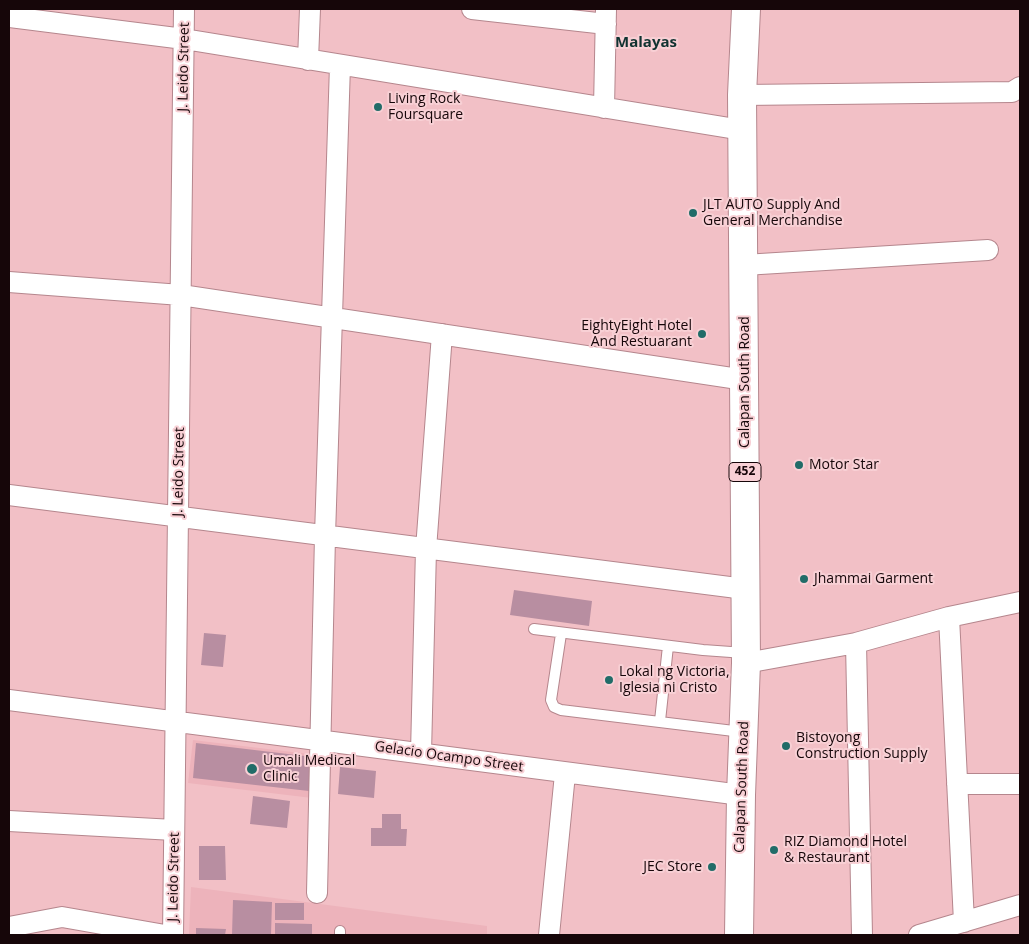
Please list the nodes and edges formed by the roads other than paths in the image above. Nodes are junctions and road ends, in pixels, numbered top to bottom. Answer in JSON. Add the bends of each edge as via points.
{"nodes":[{"id":1,"x":184,"y":9,"type":"edge"},
{"id":2,"x":310,"y":9,"type":"edge"},
{"id":3,"x":472,"y":9,"type":"edge"},
{"id":4,"x":746,"y":9,"type":"edge"},
{"id":5,"x":606,"y":16,"type":"edge"},
{"id":6,"x":10,"y":17,"type":"dead end"},
{"id":7,"x":184,"y":40,"type":"junction"},
{"id":8,"x":308,"y":60,"type":"junction"},
{"id":9,"x":340,"y":65,"type":"junction"},
{"id":10,"x":1020,"y":87,"type":"edge"},
{"id":11,"x":742,"y":95,"type":"junction"},
{"id":12,"x":604,"y":108,"type":"junction"},
{"id":13,"x":742,"y":130,"type":"junction"},
{"id":14,"x":988,"y":250,"type":"dead end"},
{"id":15,"x":744,"y":265,"type":"junction"},
{"id":16,"x":9,"y":282,"type":"edge"},
{"id":17,"x":181,"y":295,"type":"junction"},
{"id":18,"x":332,"y":317,"type":"junction"},
{"id":19,"x":442,"y":334,"type":"junction"},
{"id":20,"x":745,"y":380,"type":"junction"},
{"id":21,"x":9,"y":495,"type":"edge"},
{"id":22,"x":178,"y":517,"type":"junction"},
{"id":23,"x":325,"y":536,"type":"junction"},
{"id":24,"x":426,"y":549,"type":"junction"},
{"id":25,"x":745,"y":589,"type":"junction"},
{"id":26,"x":1020,"y":602,"type":"edge"},
{"id":27,"x":949,"y":617,"type":"junction"},
{"id":28,"x":534,"y":629,"type":"dead end"},
{"id":29,"x":561,"y":634,"type":"junction"},
{"id":30,"x":856,"y":643,"type":"junction"},
{"id":31,"x":668,"y":646,"type":"junction"},
{"id":32,"x":746,"y":658,"type":"junction"},
{"id":33,"x":9,"y":700,"type":"edge"},
{"id":34,"x":176,"y":720,"type":"junction"},
{"id":35,"x":660,"y":721,"type":"junction"},
{"id":36,"x":743,"y":732,"type":"junction"},
{"id":37,"x":320,"y":739,"type":"junction"},
{"id":38,"x":421,"y":753,"type":"junction"},
{"id":39,"x":565,"y":774,"type":"junction"},
{"id":40,"x":957,"y":784,"type":"junction"},
{"id":41,"x":1020,"y":784,"type":"edge"},
{"id":42,"x":740,"y":795,"type":"junction"},
{"id":43,"x":9,"y":821,"type":"edge"},
{"id":44,"x":174,"y":830,"type":"junction"},
{"id":45,"x":317,"y":893,"type":"dead end"},
{"id":46,"x":1020,"y":905,"type":"edge"},
{"id":47,"x":964,"y":922,"type":"junction"},
{"id":48,"x":9,"y":927,"type":"edge"},
{"id":49,"x":165,"y":935,"type":"edge"},
{"id":50,"x":173,"y":935,"type":"edge"},
{"id":51,"x":548,"y":935,"type":"edge"},
{"id":52,"x":739,"y":935,"type":"edge"},
{"id":53,"x":862,"y":935,"type":"edge"},
{"id":54,"x":919,"y":935,"type":"edge"}],
"edges":[{"from":1,"to":7,"type":"street","name":"J. Leido Street"},
{"from":2,"to":8,"type":"street"},
{"from":3,"to":5,"type":"street"},
{"from":4,"to":11,"type":"highway","name":"Calapan South Road","number":"452"},
{"from":5,"to":12,"type":"street"},
{"from":6,"to":7,"type":"street"},
{"from":7,"to":8,"type":"street"},
{"from":7,"to":17,"type":"street","name":"J. Leido Street"},
{"from":8,"to":9,"type":"street"},
{"from":9,"to":12,"type":"street"},
{"from":9,"to":18,"type":"street"},
{"from":10,"to":11,"type":"street","via":[[1012,92]]},
{"from":11,"to":13,"type":"highway","name":"Calapan South Road","number":"452"},
{"from":12,"to":13,"type":"street"},
{"from":13,"to":15,"type":"highway","name":"Calapan South Road","number":"452"},
{"from":14,"to":15,"type":"street"},
{"from":15,"to":20,"type":"highway","name":"Calapan South Road","number":"452"},
{"from":16,"to":17,"type":"street"},
{"from":17,"to":18,"type":"street"},
{"from":17,"to":22,"type":"street","name":"J. Leido Street"},
{"from":18,"to":19,"type":"street"},
{"from":18,"to":23,"type":"street"},
{"from":19,"to":20,"type":"street"},
{"from":19,"to":24,"type":"street"},
{"from":20,"to":25,"type":"highway","name":"Calapan South Road","number":"452"},
{"from":21,"to":22,"type":"street"},
{"from":22,"to":23,"type":"street"},
{"from":22,"to":34,"type":"street","name":"J. Leido Street"},
{"from":23,"to":24,"type":"street"},
{"from":23,"to":37,"type":"street"},
{"from":24,"to":25,"type":"street"},
{"from":24,"to":38,"type":"street"},
{"from":25,"to":32,"type":"highway","name":"Calapan South Road","number":"452"},
{"from":26,"to":27,"type":"street"},
{"from":27,"to":30,"type":"street"},
{"from":27,"to":40,"type":"street"},
{"from":28,"to":29,"type":"lane"},
{"from":29,"to":31,"type":"lane"},
{"from":29,"to":35,"type":"lane","via":[[551,700],[554,707]]},
{"from":30,"to":32,"type":"street"},
{"from":30,"to":53,"type":"street"},
{"from":31,"to":32,"type":"lane"},
{"from":31,"to":35,"type":"lane"},
{"from":32,"to":36,"type":"highway","name":"Calapan South Road","number":"452"},
{"from":33,"to":34,"type":"street","name":"Gelacio Ocampo Street"},
{"from":34,"to":37,"type":"street","name":"Gelacio Ocampo Street"},
{"from":34,"to":44,"type":"street","name":"J. Leido Street"},
{"from":35,"to":36,"type":"lane"},
{"from":36,"to":42,"type":"highway","name":"Calapan South Road","number":"452"},
{"from":37,"to":38,"type":"street","name":"Gelacio Ocampo Street"},
{"from":37,"to":45,"type":"street"},
{"from":38,"to":39,"type":"street","name":"Gelacio Ocampo Street"},
{"from":39,"to":42,"type":"street","name":"Gelacio Ocampo Street"},
{"from":39,"to":51,"type":"street"},
{"from":40,"to":41,"type":"street"},
{"from":40,"to":47,"type":"street"},
{"from":42,"to":52,"type":"highway","name":"Calapan South Road","number":"452"},
{"from":43,"to":44,"type":"street"},
{"from":44,"to":50,"type":"street","name":"J. Leido Street"},
{"from":46,"to":47,"type":"street"},
{"from":47,"to":54,"type":"street"},
{"from":48,"to":49,"type":"street","via":[[62,917]]}]}
